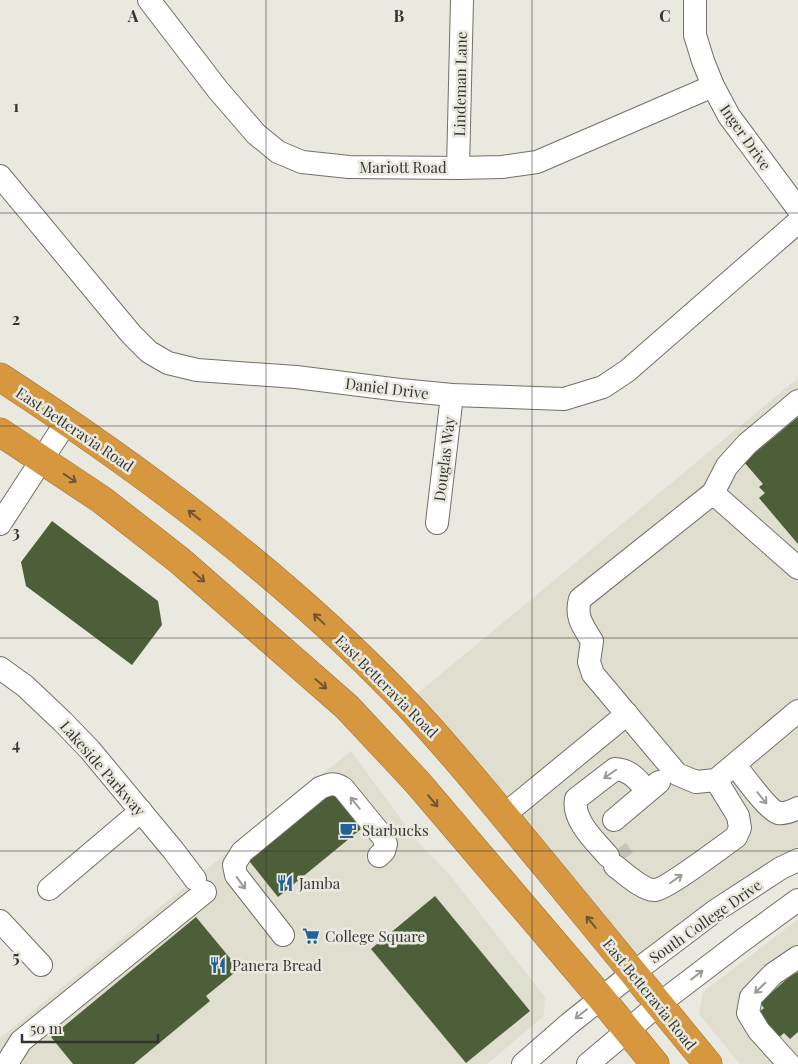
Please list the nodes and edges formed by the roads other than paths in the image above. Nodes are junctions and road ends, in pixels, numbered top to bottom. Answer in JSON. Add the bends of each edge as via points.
{"nodes":[{"id":1,"x":149,"y":0,"type":"edge"},
{"id":2,"x":462,"y":0,"type":"edge"},
{"id":3,"x":695,"y":0,"type":"edge"},
{"id":4,"x":713,"y":86,"type":"junction"},
{"id":5,"x":458,"y":168,"type":"junction"},
{"id":6,"x":0,"y":176,"type":"edge"},
{"id":7,"x":798,"y":209,"type":"edge"},
{"id":8,"x":798,"y":222,"type":"edge"},
{"id":9,"x":0,"y":377,"type":"edge"},
{"id":10,"x":452,"y":395,"type":"junction"},
{"id":11,"x":798,"y":401,"type":"edge"},
{"id":12,"x":67,"y":422,"type":"junction"},
{"id":13,"x":0,"y":432,"type":"edge"},
{"id":14,"x":43,"y":460,"type":"junction"},
{"id":15,"x":712,"y":493,"type":"junction"},
{"id":16,"x":437,"y":523,"type":"dead end"},
{"id":17,"x":0,"y":524,"type":"edge"},
{"id":18,"x":798,"y":568,"type":"edge"},
{"id":19,"x":0,"y":668,"type":"edge"},
{"id":20,"x":798,"y":711,"type":"edge"},
{"id":21,"x":627,"y":714,"type":"junction"},
{"id":22,"x":735,"y":765,"type":"junction"},
{"id":23,"x":674,"y":770,"type":"junction"},
{"id":24,"x":716,"y":780,"type":"junction"},
{"id":25,"x":648,"y":791,"type":"junction"},
{"id":26,"x":798,"y":808,"type":"edge"},
{"id":27,"x":141,"y":811,"type":"junction"},
{"id":28,"x":504,"y":815,"type":"junction"},
{"id":29,"x":614,"y":820,"type":"dead end"},
{"id":30,"x":379,"y":856,"type":"dead end"},
{"id":31,"x":798,"y":860,"type":"edge"},
{"id":32,"x":49,"y":889,"type":"dead end"},
{"id":33,"x":798,"y":900,"type":"edge"},
{"id":34,"x":0,"y":922,"type":"edge"},
{"id":35,"x":283,"y":935,"type":"dead end"},
{"id":36,"x":798,"y":958,"type":"edge"},
{"id":37,"x":41,"y":965,"type":"dead end"},
{"id":38,"x":633,"y":973,"type":"junction"},
{"id":39,"x":601,"y":998,"type":"junction"},
{"id":40,"x":659,"y":1004,"type":"junction"},
{"id":41,"x":628,"y":1030,"type":"junction"},
{"id":42,"x":9,"y":1064,"type":"edge"},
{"id":43,"x":523,"y":1064,"type":"edge"},
{"id":44,"x":588,"y":1064,"type":"edge"},
{"id":45,"x":655,"y":1064,"type":"edge"},
{"id":46,"x":708,"y":1064,"type":"edge"},
{"id":47,"x":789,"y":1064,"type":"edge"}],
"edges":[{"from":1,"to":5,"type":"street","name":"Mariott Road","via":[[218,90],[256,134],[278,152],[302,162],[349,167]]},
{"from":2,"to":5,"type":"street","name":"Lindeman Lane"},
{"from":3,"to":4,"type":"street","name":"Inger Drive","via":[[695,35]]},
{"from":4,"to":5,"type":"street","name":"Mariott Road","via":[[537,162],[502,168]]},
{"from":4,"to":7,"type":"street","name":"Inger Drive","via":[[728,116]]},
{"from":6,"to":10,"type":"street","name":"Daniel Drive","via":[[131,334],[149,352],[168,363],[197,370],[296,377]]},
{"from":8,"to":10,"type":"street","name":"Daniel Drive","via":[[627,371],[604,387],[564,399]]},
{"from":9,"to":12,"type":"highway","name":"East Betteravia Road"},
{"from":10,"to":16,"type":"street","name":"Douglas Way"},
{"from":11,"to":15,"type":"street","via":[[747,444],[727,466]]},
{"from":12,"to":14,"type":"street"},
{"from":28,"to":12,"type":"highway","name":"East Betteravia Road","one_way":true,"via":[[410,707],[304,605],[135,469]]},
{"from":13,"to":14,"type":"highway"},
{"from":14,"to":17,"type":"street"},
{"from":14,"to":39,"type":"highway","one_way":true,"via":[[102,500],[179,560],[347,707],[418,783]]},
{"from":15,"to":18,"type":"street"},
{"from":15,"to":21,"type":"street","via":[[580,599],[577,609],[592,641],[589,662],[593,674]]},
{"from":19,"to":27,"type":"street","name":"Lakeside Parkway","via":[[62,720]]},
{"from":20,"to":22,"type":"street"},
{"from":21,"to":23,"type":"street"},
{"from":21,"to":28,"type":"street"},
{"from":22,"to":24,"type":"street"},
{"from":22,"to":26,"type":"street","one_way":true,"via":[[772,809],[786,813]]},
{"from":23,"to":24,"type":"street","via":[[696,782]]},
{"from":23,"to":25,"type":"street"},
{"from":25,"to":24,"type":"street","one_way":true,"via":[[632,774],[615,769],[576,799],[575,806],[579,820],[633,879],[642,887],[655,890],[669,884],[736,836],[740,828],[738,816]]},
{"from":25,"to":29,"type":"street"},
{"from":27,"to":32,"type":"street"},
{"from":27,"to":42,"type":"street","name":"Lakeside Parkway","via":[[200,885],[21,1041]]},
{"from":38,"to":28,"type":"highway","name":"East Betteravia Road","one_way":true},
{"from":30,"to":35,"type":"street","one_way":true,"via":[[386,844],[383,837],[343,788],[336,784],[320,788],[249,846],[234,865],[236,875]]},
{"from":31,"to":38,"type":"street","name":"South College Drive","via":[[715,911]]},
{"from":40,"to":33,"type":"street","one_way":true},
{"from":34,"to":37,"type":"street"},
{"from":36,"to":47,"type":"street","one_way":true,"via":[[774,974],[751,997],[748,1013],[759,1031]]},
{"from":38,"to":39,"type":"street","name":"South College Drive"},
{"from":38,"to":40,"type":"highway","name":"East Betteravia Road"},
{"from":39,"to":41,"type":"highway"},
{"from":39,"to":43,"type":"street","name":"South College Drive","one_way":true},
{"from":40,"to":41,"type":"street"},
{"from":40,"to":46,"type":"highway","name":"East Betteravia Road"},
{"from":41,"to":44,"type":"street"},
{"from":41,"to":45,"type":"highway"}]}
